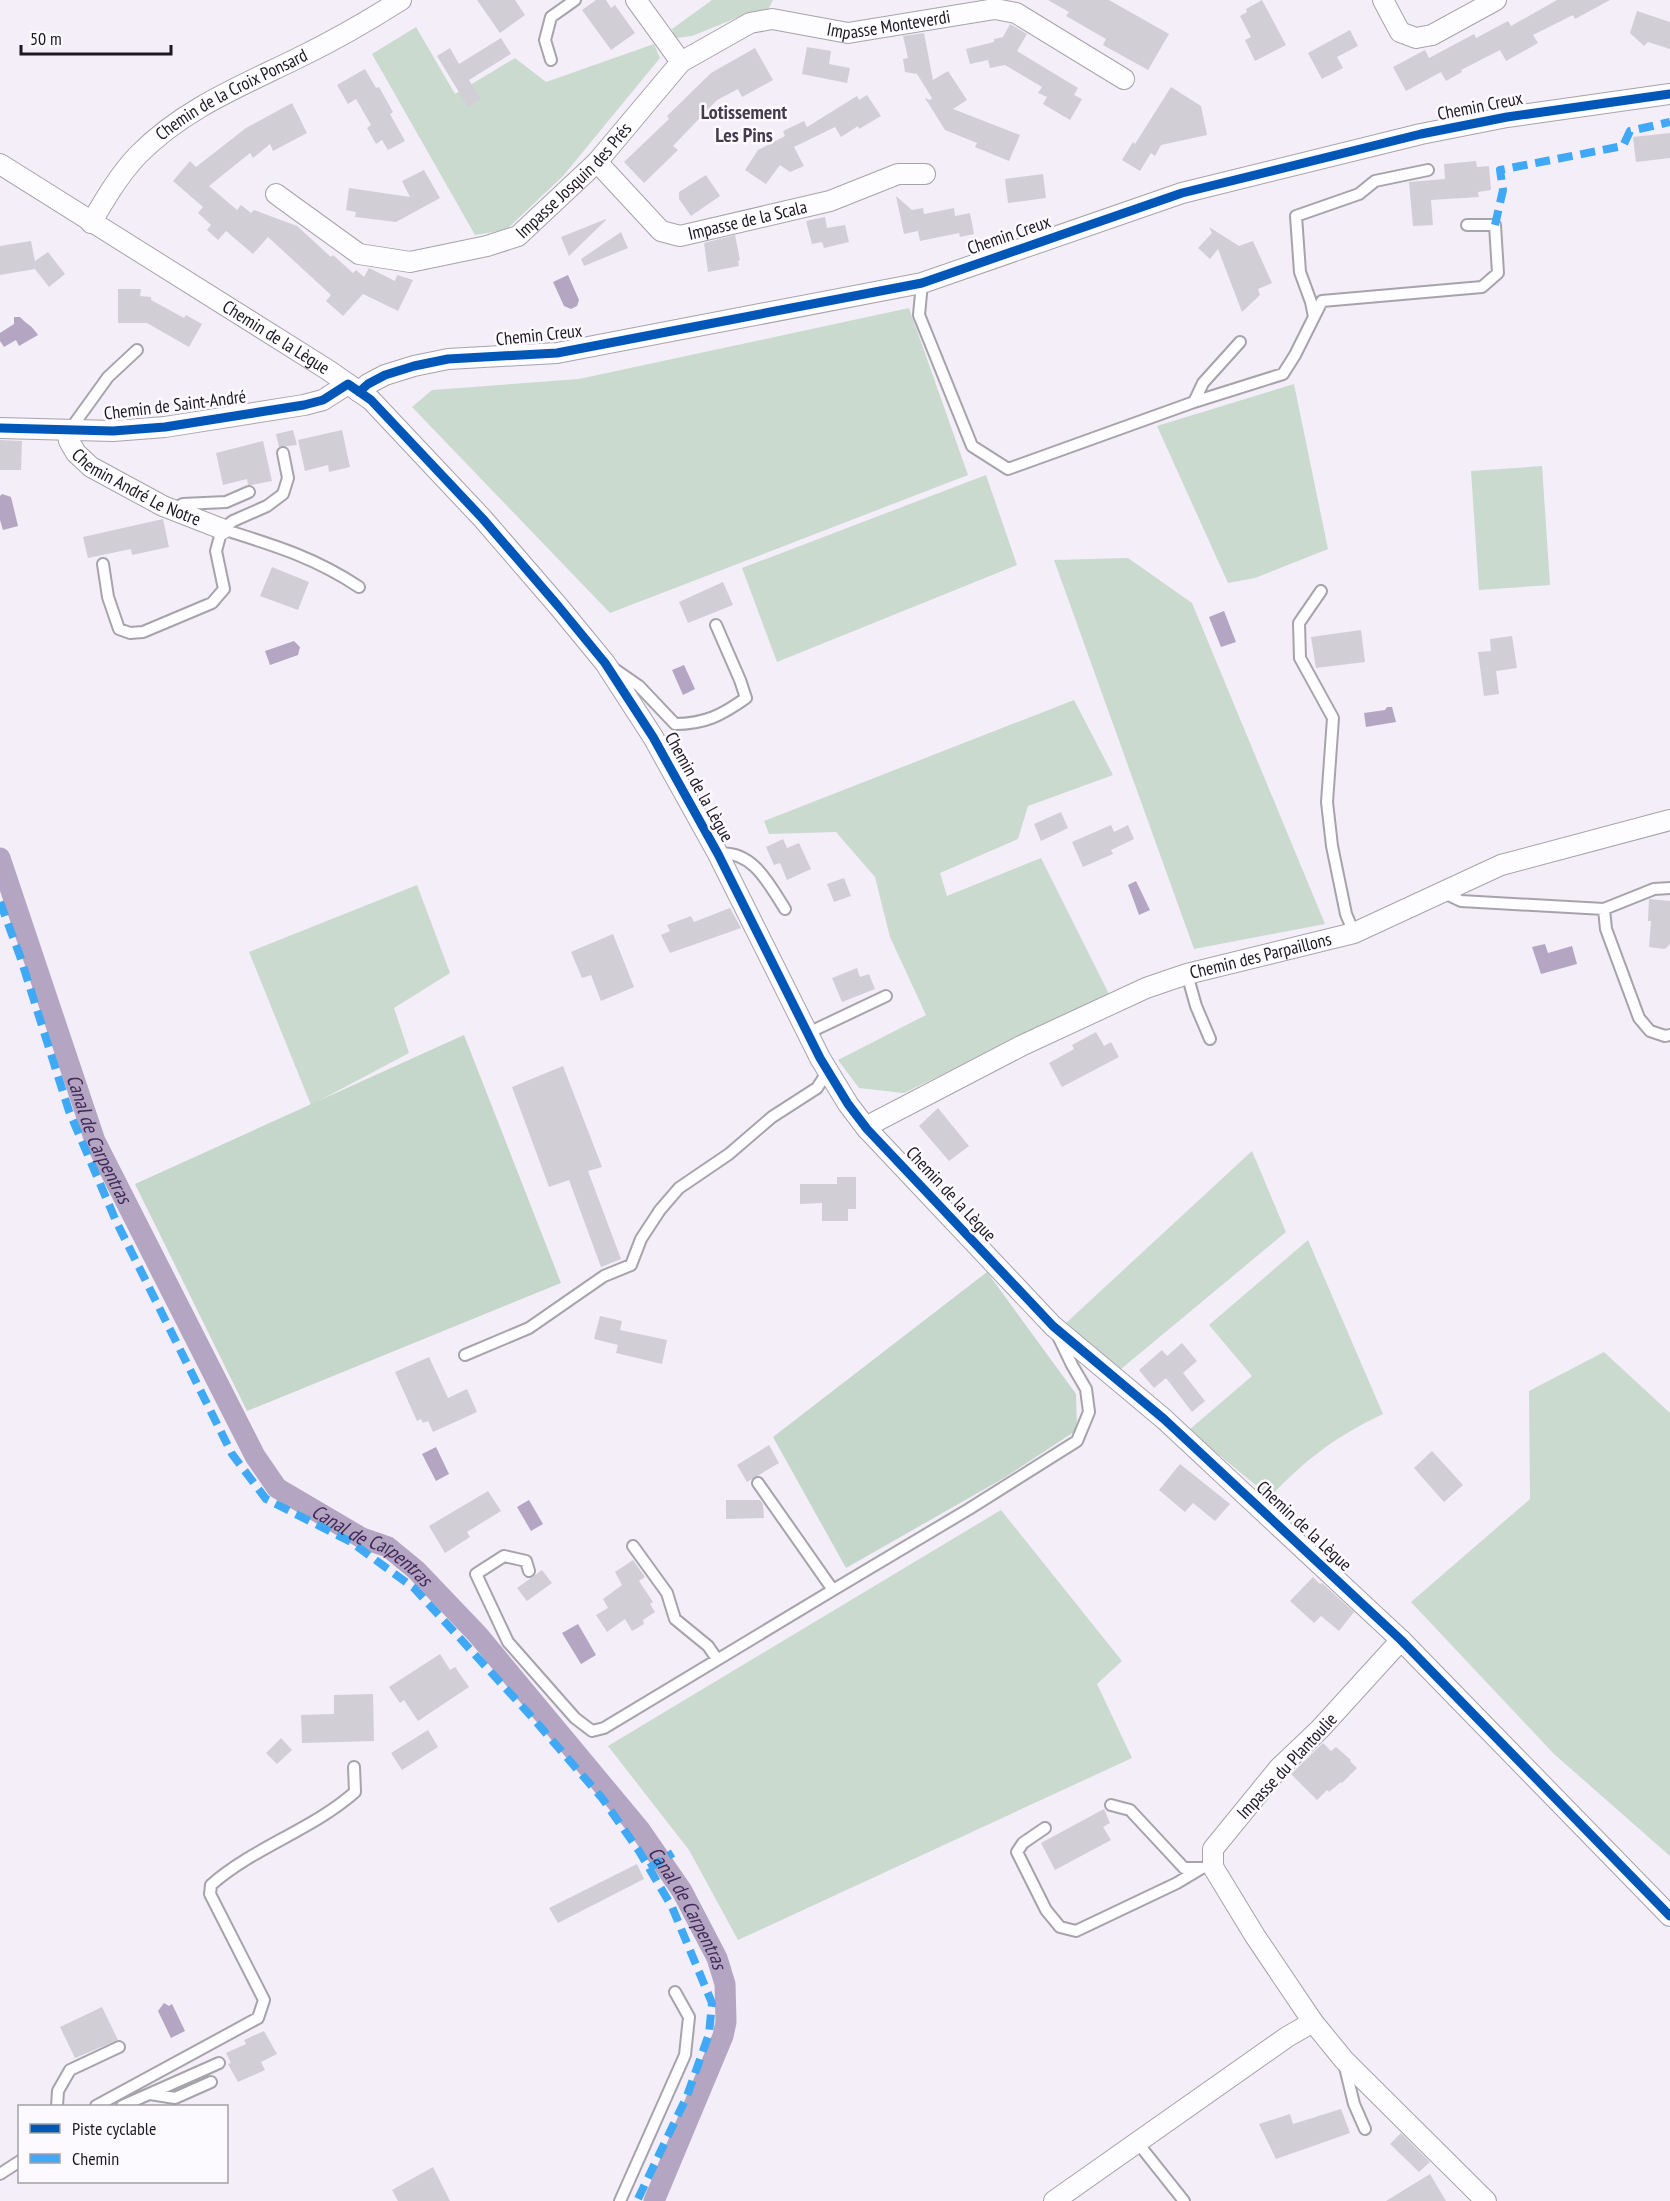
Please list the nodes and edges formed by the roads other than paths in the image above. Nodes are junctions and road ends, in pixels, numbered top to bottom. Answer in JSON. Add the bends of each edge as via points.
{"nodes":[{"id":1,"x":401,"y":0,"type":"edge"},
{"id":2,"x":575,"y":0,"type":"edge"},
{"id":3,"x":636,"y":0,"type":"edge"},
{"id":4,"x":1383,"y":0,"type":"edge"},
{"id":5,"x":1496,"y":0,"type":"edge"},
{"id":6,"x":551,"y":60,"type":"dead end"},
{"id":7,"x":681,"y":62,"type":"junction"},
{"id":8,"x":1125,"y":79,"type":"dead end"},
{"id":9,"x":1670,"y":94,"type":"edge"},
{"id":10,"x":597,"y":162,"type":"junction"},
{"id":11,"x":0,"y":164,"type":"edge"},
{"id":12,"x":1428,"y":170,"type":"dead end"},
{"id":13,"x":925,"y":174,"type":"dead end"},
{"id":14,"x":276,"y":194,"type":"dead end"},
{"id":15,"x":91,"y":222,"type":"junction"},
{"id":16,"x":1467,"y":225,"type":"dead end"},
{"id":17,"x":922,"y":283,"type":"junction"},
{"id":18,"x":1314,"y":317,"type":"junction"},
{"id":19,"x":1240,"y":342,"type":"dead end"},
{"id":20,"x":137,"y":350,"type":"dead end"},
{"id":21,"x":354,"y":388,"type":"junction"},
{"id":22,"x":1194,"y":402,"type":"junction"},
{"id":23,"x":0,"y":428,"type":"edge"},
{"id":24,"x":68,"y":431,"type":"junction"},
{"id":25,"x":283,"y":453,"type":"dead end"},
{"id":26,"x":249,"y":492,"type":"dead end"},
{"id":27,"x":172,"y":510,"type":"junction"},
{"id":28,"x":222,"y":529,"type":"junction"},
{"id":29,"x":103,"y":564,"type":"dead end"},
{"id":30,"x":359,"y":587,"type":"dead end"},
{"id":31,"x":1321,"y":591,"type":"dead end"},
{"id":32,"x":716,"y":625,"type":"dead end"},
{"id":33,"x":605,"y":663,"type":"junction"},
{"id":34,"x":1670,"y":820,"type":"edge"},
{"id":35,"x":717,"y":854,"type":"junction"},
{"id":36,"x":1670,"y":888,"type":"edge"},
{"id":37,"x":1442,"y":892,"type":"junction"},
{"id":38,"x":786,"y":909,"type":"dead end"},
{"id":39,"x":1604,"y":909,"type":"junction"},
{"id":40,"x":1354,"y":933,"type":"junction"},
{"id":41,"x":1187,"y":974,"type":"junction"},
{"id":42,"x":886,"y":996,"type":"dead end"},
{"id":43,"x":808,"y":1034,"type":"junction"},
{"id":44,"x":1670,"y":1035,"type":"edge"},
{"id":45,"x":1210,"y":1039,"type":"dead end"},
{"id":46,"x":828,"y":1071,"type":"junction"},
{"id":47,"x":867,"y":1129,"type":"junction"},
{"id":48,"x":1053,"y":1326,"type":"junction"},
{"id":49,"x":465,"y":1355,"type":"dead end"},
{"id":50,"x":758,"y":1483,"type":"dead end"},
{"id":51,"x":633,"y":1546,"type":"dead end"},
{"id":52,"x":529,"y":1572,"type":"dead end"},
{"id":53,"x":833,"y":1590,"type":"junction"},
{"id":54,"x":1401,"y":1640,"type":"junction"},
{"id":55,"x":717,"y":1659,"type":"junction"},
{"id":56,"x":354,"y":1767,"type":"dead end"},
{"id":57,"x":1111,"y":1804,"type":"dead end"},
{"id":58,"x":1045,"y":1828,"type":"dead end"},
{"id":59,"x":1207,"y":1867,"type":"junction"},
{"id":60,"x":1670,"y":1916,"type":"edge"},
{"id":61,"x":675,"y":1992,"type":"dead end"},
{"id":62,"x":1313,"y":2022,"type":"junction"},
{"id":63,"x":119,"y":2048,"type":"dead end"},
{"id":64,"x":1344,"y":2060,"type":"junction"},
{"id":65,"x":219,"y":2063,"type":"dead end"},
{"id":66,"x":211,"y":2082,"type":"dead end"},
{"id":67,"x":150,"y":2094,"type":"junction"},
{"id":68,"x":57,"y":2105,"type":"edge"},
{"id":69,"x":98,"y":2105,"type":"edge"},
{"id":70,"x":124,"y":2105,"type":"edge"},
{"id":71,"x":1365,"y":2129,"type":"dead end"},
{"id":72,"x":1137,"y":2142,"type":"junction"},
{"id":73,"x":18,"y":2162,"type":"edge"},
{"id":74,"x":0,"y":2174,"type":"edge"},
{"id":75,"x":1061,"y":2199,"type":"edge"},
{"id":76,"x":620,"y":2201,"type":"edge"},
{"id":77,"x":1184,"y":2201,"type":"edge"},
{"id":78,"x":1486,"y":2201,"type":"edge"}],
"edges":[{"from":1,"to":15,"type":"street","name":"Chemin de la Croix Ponsard","via":[[361,25],[195,110],[139,154]]},
{"from":2,"to":6,"type":"lane","via":[[551,17],[545,40]]},
{"from":3,"to":7,"type":"street"},
{"from":4,"to":5,"type":"street","via":[[1400,32],[1416,38],[1432,35]]},
{"from":7,"to":8,"type":"street","name":"Impasse Monteverdi","via":[[750,23],[772,19],[848,33],[995,9],[1016,13]]},
{"from":7,"to":10,"type":"street","name":"Impasse Josquin des Prés"},
{"from":9,"to":17,"type":"street","name":"Chemin Creux","via":[[1432,132],[1182,193]]},
{"from":10,"to":13,"type":"street","name":"Impasse de la Scala","via":[[661,231],[680,236],[830,201],[898,174]]},
{"from":10,"to":14,"type":"street","name":"Impasse Josquin des Prés","via":[[518,236],[410,262],[359,254]]},
{"from":11,"to":15,"type":"street","name":"Chemin de la Lègue"},
{"from":12,"to":18,"type":"lane","via":[[1375,181],[1359,194],[1296,216],[1300,272]]},
{"from":15,"to":21,"type":"street","name":"Chemin de la Lègue"},
{"from":16,"to":18,"type":"lane","via":[[1495,225],[1498,273],[1482,287],[1322,301]]},
{"from":17,"to":21,"type":"street","name":"Chemin Creux","via":[[557,353],[426,363]]},
{"from":17,"to":22,"type":"lane","via":[[919,315],[972,446],[1008,470]]},
{"from":18,"to":22,"type":"lane","via":[[1283,374]]},
{"from":19,"to":22,"type":"lane","via":[[1203,384]]},
{"from":20,"to":24,"type":"lane","via":[[108,376]]},
{"from":21,"to":24,"type":"street","name":"Chemin de Saint-André","via":[[292,407],[165,427]]},
{"from":21,"to":33,"type":"street","name":"Chemin de la Lègue","via":[[371,400],[483,519]]},
{"from":23,"to":24,"type":"street","name":"Chemin de Saint-André"},
{"from":24,"to":27,"type":"street","name":"Chemin André Le Notre","via":[[76,453],[91,468]]},
{"from":25,"to":28,"type":"lane","via":[[288,478],[283,494]]},
{"from":26,"to":27,"type":"lane","via":[[226,502],[183,504]]},
{"from":27,"to":28,"type":"street","name":"Chemin André Le Notre"},
{"from":28,"to":29,"type":"lane","via":[[216,551],[224,589],[212,603],[143,632],[118,629]]},
{"from":28,"to":30,"type":"lane","via":[[309,558]]},
{"from":31,"to":40,"type":"lane","via":[[1299,623],[1300,658],[1333,718],[1327,802],[1346,914]]},
{"from":32,"to":33,"type":"lane","via":[[746,698],[723,714],[693,724],[675,724],[639,686]]},
{"from":33,"to":35,"type":"street","name":"Chemin de la Lègue","via":[[653,737]]},
{"from":34,"to":37,"type":"street","name":"Chemin des Parpaillons","via":[[1501,866]]},
{"from":35,"to":38,"type":"lane","via":[[729,852],[744,857],[762,873]]},
{"from":35,"to":43,"type":"street","name":"Chemin de la Lègue"},
{"from":36,"to":39,"type":"lane","via":[[1654,889]]},
{"from":37,"to":39,"type":"lane","via":[[1461,901]]},
{"from":37,"to":40,"type":"street","name":"Chemin des Parpaillons"},
{"from":39,"to":44,"type":"lane","via":[[1606,929],[1639,1018],[1650,1031]]},
{"from":40,"to":41,"type":"street","name":"Chemin des Parpaillons"},
{"from":41,"to":45,"type":"lane"},
{"from":41,"to":47,"type":"street","name":"Chemin des Parpaillons","via":[[1146,988],[1023,1045]]},
{"from":42,"to":43,"type":"lane"},
{"from":43,"to":46,"type":"street","name":"Chemin de la Lègue"},
{"from":46,"to":47,"type":"street","name":"Chemin de la Lègue"},
{"from":46,"to":49,"type":"lane","via":[[817,1088],[772,1117],[729,1154],[680,1188],[641,1239],[631,1265],[604,1276],[529,1328]]},
{"from":47,"to":48,"type":"street","name":"Chemin de la Lègue"},
{"from":48,"to":53,"type":"lane","via":[[1086,1389],[1089,1412],[1077,1441]]},
{"from":48,"to":54,"type":"street","name":"Chemin de la Lègue","via":[[1172,1427]]},
{"from":50,"to":53,"type":"lane"},
{"from":51,"to":55,"type":"lane","via":[[667,1593],[675,1619],[708,1646]]},
{"from":52,"to":55,"type":"lane","via":[[526,1561],[504,1556],[476,1574],[508,1642],[575,1718],[592,1731],[604,1728]]},
{"from":53,"to":55,"type":"lane"},
{"from":54,"to":59,"type":"street","name":"Impasse du Plantoulie","via":[[1320,1730],[1279,1768],[1213,1849]]},
{"from":54,"to":60,"type":"street","name":"Chemin de la Lègue"},
{"from":56,"to":69,"type":"lane","via":[[355,1792],[336,1808],[230,1868],[211,1885],[210,1894],[264,2000],[258,2018]]},
{"from":57,"to":59,"type":"lane","via":[[1130,1810],[1184,1868]]},
{"from":58,"to":59,"type":"lane","via":[[1017,1852],[1046,1910],[1060,1927],[1076,1931]]},
{"from":59,"to":62,"type":"street"},
{"from":61,"to":76,"type":"lane","via":[[689,2017],[685,2055]]},
{"from":62,"to":64,"type":"street"},
{"from":62,"to":72,"type":"street"},
{"from":63,"to":68,"type":"lane","via":[[70,2070],[58,2091]]},
{"from":64,"to":71,"type":"lane","via":[[1354,2104]]},
{"from":64,"to":78,"type":"street"},
{"from":65,"to":67,"type":"lane"},
{"from":66,"to":67,"type":"lane","via":[[175,2098]]},
{"from":67,"to":70,"type":"lane"},
{"from":72,"to":75,"type":"street"},
{"from":72,"to":77,"type":"lane"},
{"from":73,"to":74,"type":"lane"}]}
